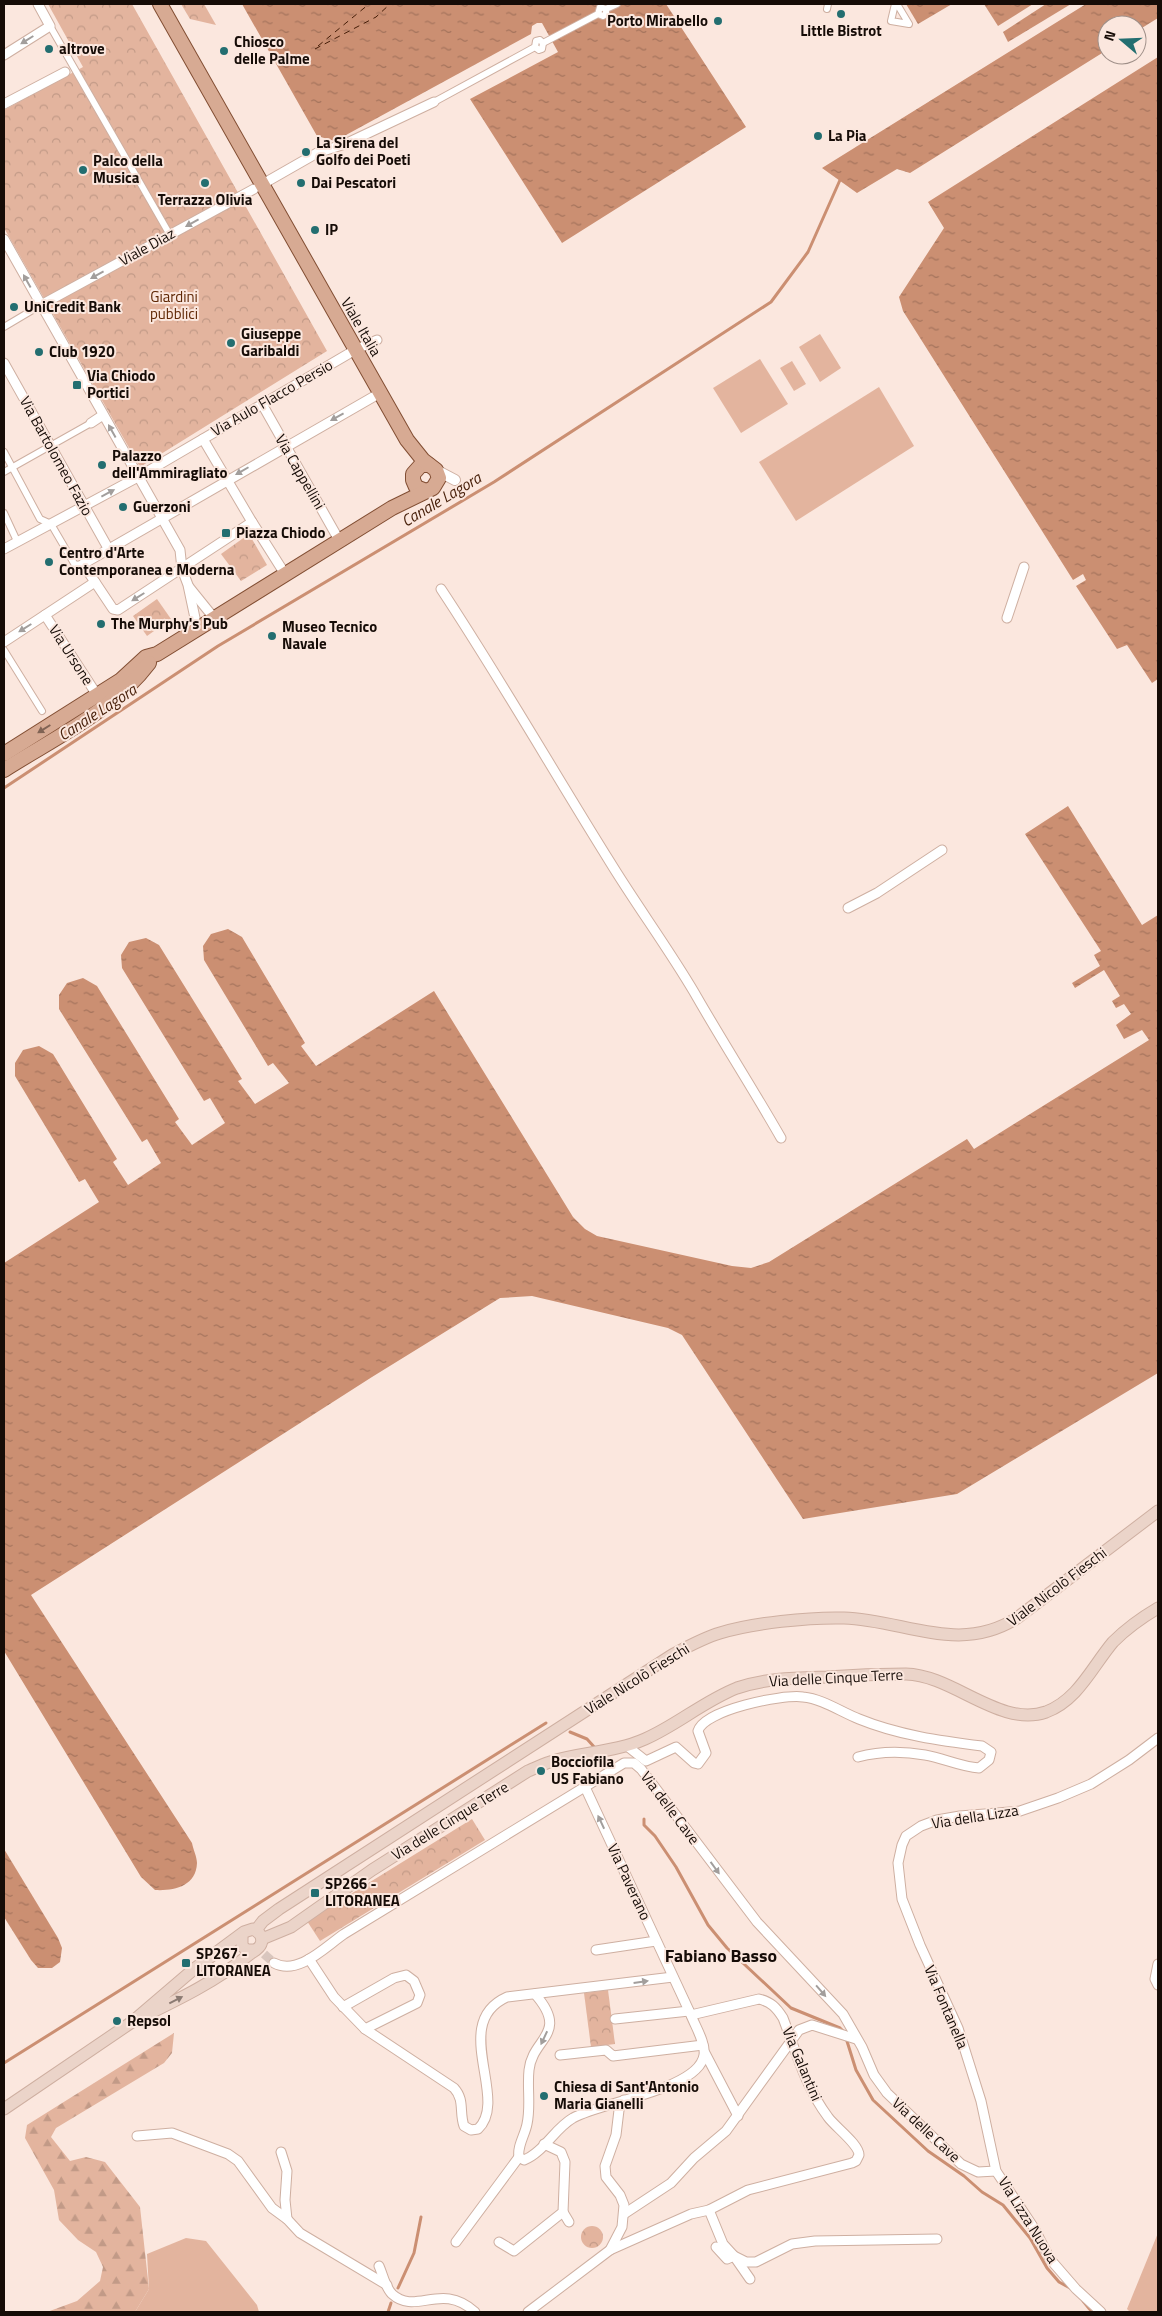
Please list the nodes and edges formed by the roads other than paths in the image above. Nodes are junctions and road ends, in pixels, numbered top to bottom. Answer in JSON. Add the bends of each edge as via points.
{"nodes":[{"id":1,"x":38,"y":4,"type":"edge"},
{"id":2,"x":160,"y":4,"type":"edge"},
{"id":3,"x":617,"y":4,"type":"edge"},
{"id":4,"x":50,"y":26,"type":"junction"},
{"id":5,"x":4,"y":55,"type":"edge"},
{"id":6,"x":74,"y":68,"type":"junction"},
{"id":7,"x":65,"y":72,"type":"joint"},
{"id":8,"x":4,"y":92,"type":"edge"},
{"id":9,"x":434,"y":102,"type":"joint"},
{"id":10,"x":6,"y":103,"type":"edge"},
{"id":11,"x":257,"y":187,"type":"junction"},
{"id":12,"x":170,"y":235,"type":"junction"},
{"id":13,"x":4,"y":239,"type":"edge"},
{"id":14,"x":41,"y":305,"type":"junction"},
{"id":15,"x":4,"y":327,"type":"edge"},
{"id":16,"x":376,"y":340,"type":"dead end"},
{"id":17,"x":355,"y":350,"type":"junction"},
{"id":18,"x":4,"y":363,"type":"edge"},
{"id":19,"x":380,"y":393,"type":"junction"},
{"id":20,"x":262,"y":404,"type":"junction"},
{"id":21,"x":103,"y":415,"type":"junction"},
{"id":22,"x":91,"y":423,"type":"joint"},
{"id":23,"x":203,"y":439,"type":"junction"},
{"id":24,"x":407,"y":440,"type":"junction"},
{"id":25,"x":51,"y":444,"type":"junction"},
{"id":26,"x":284,"y":447,"type":"junction"},
{"id":27,"x":4,"y":452,"type":"edge"},
{"id":28,"x":433,"y":467,"type":"junction"},
{"id":29,"x":12,"y":468,"type":"junction"},
{"id":30,"x":4,"y":472,"type":"edge"},
{"id":31,"x":413,"y":476,"type":"junction"},
{"id":32,"x":138,"y":477,"type":"junction"},
{"id":33,"x":228,"y":480,"type":"junction"},
{"id":34,"x":431,"y":488,"type":"junction"},
{"id":35,"x":84,"y":506,"type":"junction"},
{"id":36,"x":392,"y":508,"type":"junction"},
{"id":37,"x":4,"y":513,"type":"edge"},
{"id":38,"x":162,"y":518,"type":"junction"},
{"id":39,"x":252,"y":522,"type":"junction"},
{"id":40,"x":51,"y":524,"type":"junction"},
{"id":41,"x":339,"y":540,"type":"junction"},
{"id":42,"x":17,"y":541,"type":"junction"},
{"id":43,"x":108,"y":548,"type":"junction"},
{"id":44,"x":4,"y":549,"type":"edge"},
{"id":45,"x":84,"y":564,"type":"junction"},
{"id":46,"x":1024,"y":567,"type":"dead end"},
{"id":47,"x":182,"y":569,"type":"junction"},
{"id":48,"x":285,"y":574,"type":"junction"},
{"id":49,"x":95,"y":582,"type":"junction"},
{"id":50,"x":188,"y":585,"type":"junction"},
{"id":51,"x":441,"y":589,"type":"dead end"},
{"id":52,"x":45,"y":615,"type":"junction"},
{"id":53,"x":214,"y":618,"type":"junction"},
{"id":54,"x":1007,"y":618,"type":"dead end"},
{"id":55,"x":191,"y":632,"type":"junction"},
{"id":56,"x":4,"y":642,"type":"edge"},
{"id":57,"x":4,"y":650,"type":"edge"},
{"id":58,"x":157,"y":654,"type":"junction"},
{"id":59,"x":97,"y":695,"type":"junction"},
{"id":60,"x":42,"y":711,"type":"dead end"},
{"id":61,"x":4,"y":754,"type":"edge"},
{"id":62,"x":4,"y":770,"type":"edge"},
{"id":63,"x":942,"y":850,"type":"dead end"},
{"id":64,"x":848,"y":908,"type":"dead end"},
{"id":65,"x":781,"y":1138,"type":"dead end"},
{"id":66,"x":1158,"y":1510,"type":"edge"},
{"id":67,"x":1158,"y":1608,"type":"edge"},
{"id":68,"x":1158,"y":1738,"type":"edge"},
{"id":69,"x":627,"y":1746,"type":"junction"},
{"id":70,"x":858,"y":1757,"type":"dead end"},
{"id":71,"x":585,"y":1787,"type":"junction"},
{"id":72,"x":902,"y":1845,"type":"joint"},
{"id":73,"x":242,"y":1935,"type":"junction"},
{"id":74,"x":656,"y":1942,"type":"junction"},
{"id":75,"x":259,"y":1944,"type":"junction"},
{"id":76,"x":596,"y":1950,"type":"dead end"},
{"id":77,"x":309,"y":1959,"type":"junction"},
{"id":78,"x":274,"y":1962,"type":"tunnel mouth"},
{"id":79,"x":1158,"y":1964,"type":"edge"},
{"id":80,"x":673,"y":1977,"type":"junction"},
{"id":81,"x":1158,"y":1985,"type":"edge"},
{"id":82,"x":535,"y":1994,"type":"junction"},
{"id":83,"x":343,"y":2007,"type":"junction"},
{"id":84,"x":690,"y":2013,"type":"junction"},
{"id":85,"x":615,"y":2019,"type":"dead end"},
{"id":86,"x":132,"y":2022,"type":"junction"},
{"id":87,"x":364,"y":2029,"type":"junction"},
{"id":88,"x":854,"y":2038,"type":"junction"},
{"id":89,"x":791,"y":2039,"type":"junction"},
{"id":90,"x":704,"y":2049,"type":"junction"},
{"id":91,"x":560,"y":2055,"type":"dead end"},
{"id":92,"x":624,"y":2100,"type":"junction"},
{"id":93,"x":4,"y":2109,"type":"edge"},
{"id":94,"x":598,"y":2109,"type":"junction"},
{"id":95,"x":738,"y":2116,"type":"junction"},
{"id":96,"x":616,"y":2120,"type":"junction"},
{"id":97,"x":137,"y":2136,"type":"dead end"},
{"id":98,"x":544,"y":2144,"type":"junction"},
{"id":99,"x":281,"y":2152,"type":"dead end"},
{"id":100,"x":519,"y":2158,"type":"junction"},
{"id":101,"x":996,"y":2171,"type":"junction"},
{"id":102,"x":709,"y":2210,"type":"junction"},
{"id":103,"x":563,"y":2212,"type":"junction"},
{"id":104,"x":624,"y":2214,"type":"junction"},
{"id":105,"x":287,"y":2219,"type":"junction"},
{"id":106,"x":569,"y":2222,"type":"dead end"},
{"id":107,"x":937,"y":2239,"type":"dead end"},
{"id":108,"x":456,"y":2242,"type":"dead end"},
{"id":109,"x":499,"y":2242,"type":"dead end"},
{"id":110,"x":716,"y":2247,"type":"dead end"},
{"id":111,"x":610,"y":2250,"type":"junction"},
{"id":112,"x":734,"y":2256,"type":"junction"},
{"id":113,"x":379,"y":2266,"type":"dead end"},
{"id":114,"x":750,"y":2279,"type":"dead end"},
{"id":115,"x":387,"y":2285,"type":"junction"},
{"id":116,"x":475,"y":2312,"type":"edge"},
{"id":117,"x":528,"y":2312,"type":"edge"},
{"id":118,"x":1101,"y":2312,"type":"edge"}],
"edges":[{"from":1,"to":4,"type":"street"},
{"from":2,"to":11,"type":"main road","name":"Viale Italia","via":[[229,129],[227,143]]},
{"from":3,"to":9,"type":"street","via":[[606,9],[600,7],[598,14],[543,43],[536,41],[535,47]]},
{"from":4,"to":5,"type":"street","one_way":true},
{"from":4,"to":6,"type":"street"},
{"from":6,"to":7,"type":"street"},
{"from":6,"to":12,"type":"street"},
{"from":7,"to":10,"type":"street"},
{"from":8,"to":10,"type":"street"},
{"from":9,"to":11,"type":"street","name":"Viale Diaz","via":[[346,144],[317,153]]},
{"from":11,"to":12,"type":"street","name":"Viale Diaz","one_way":true},
{"from":11,"to":17,"type":"main road","name":"Viale Italia","via":[[274,224],[287,230]]},
{"from":12,"to":14,"type":"street","name":"Viale Diaz","one_way":true},
{"from":14,"to":13,"type":"street","one_way":true},
{"from":14,"to":15,"type":"street"},
{"from":14,"to":21,"type":"street"},
{"from":16,"to":17,"type":"street","name":"Via Aulo Flacco Persio"},
{"from":17,"to":19,"type":"main road","name":"Viale Italia"},
{"from":17,"to":20,"type":"street","name":"Via Aulo Flacco Persio"},
{"from":18,"to":25,"type":"street","name":"Via Bartolomeo Fazio"},
{"from":19,"to":24,"type":"main road","name":"Viale Italia"},
{"from":19,"to":26,"type":"street","one_way":true},
{"from":20,"to":23,"type":"street","name":"Via Aulo Flacco Persio"},
{"from":20,"to":26,"type":"street","name":"Via Cappellini"},
{"from":21,"to":22,"type":"street"},
{"from":32,"to":21,"type":"street","one_way":true},
{"from":22,"to":25,"type":"street"},
{"from":23,"to":32,"type":"street","name":"Via Aulo Flacco Persio"},
{"from":23,"to":33,"type":"street"},
{"from":24,"to":28,"type":"main road","name":"Viale Italia"},
{"from":24,"to":31,"type":"main road","name":"Viale Italia","via":[[412,453]]},
{"from":25,"to":29,"type":"street"},
{"from":25,"to":35,"type":"street","name":"Via Bartolomeo Fazio"},
{"from":26,"to":33,"type":"street","one_way":true},
{"from":26,"to":41,"type":"street","name":"Via Cappellini"},
{"from":27,"to":29,"type":"street"},
{"from":28,"to":31,"type":"main road","via":[[421,465]]},
{"from":28,"to":34,"type":"main road","via":[[438,478]]},
{"from":29,"to":30,"type":"street"},
{"from":29,"to":40,"type":"street","via":[[40,519]]},
{"from":31,"to":34,"type":"main road","via":[[416,487]]},
{"from":31,"to":36,"type":"main road","via":[[407,492]]},
{"from":35,"to":32,"type":"street","name":"Via Aulo Flacco Persio","one_way":true},
{"from":32,"to":38,"type":"street"},
{"from":33,"to":38,"type":"street"},
{"from":33,"to":39,"type":"street"},
{"from":34,"to":36,"type":"main road"},
{"from":35,"to":40,"type":"street","name":"Via Aulo Flacco Persio"},
{"from":35,"to":43,"type":"street","name":"Via Bartolomeo Fazio"},
{"from":36,"to":41,"type":"main road"},
{"from":37,"to":42,"type":"street"},
{"from":38,"to":43,"type":"street"},
{"from":38,"to":47,"type":"street","via":[[180,550]]},
{"from":39,"to":47,"type":"street"},
{"from":39,"to":48,"type":"street"},
{"from":40,"to":42,"type":"street","name":"Via Aulo Flacco Persio"},
{"from":40,"to":45,"type":"street","via":[[75,565]]},
{"from":41,"to":48,"type":"main road"},
{"from":42,"to":44,"type":"street","name":"Via Aulo Flacco Persio"},
{"from":43,"to":45,"type":"street"},
{"from":45,"to":49,"type":"street"},
{"from":46,"to":54,"type":"street"},
{"from":47,"to":49,"type":"street","one_way":true,"via":[[118,610],[113,609]]},
{"from":47,"to":50,"type":"street"},
{"from":48,"to":53,"type":"main road"},
{"from":49,"to":52,"type":"street"},
{"from":50,"to":53,"type":"street"},
{"from":50,"to":55,"type":"street","via":[[196,618]]},
{"from":51,"to":65,"type":"street","via":[[694,992]]},
{"from":52,"to":56,"type":"street","one_way":true},
{"from":52,"to":59,"type":"street","name":"Via Ursone"},
{"from":53,"to":55,"type":"main road"},
{"from":55,"to":58,"type":"main road"},
{"from":57,"to":60,"type":"street"},
{"from":58,"to":59,"type":"main road","via":[[146,657],[121,680]]},
{"from":58,"to":62,"type":"main road","via":[[111,703]]},
{"from":59,"to":61,"type":"main road","one_way":true},
{"from":63,"to":64,"type":"street"},
{"from":66,"to":75,"type":"main road","name":"Viale Nicolò Fieschi","via":[[1000,1629],[984,1633],[929,1633],[834,1618],[754,1626],[719,1633],[694,1643],[284,1906],[263,1921]]},
{"from":67,"to":69,"type":"main road","name":"Via delle Cinque Terre","via":[[1126,1629],[1067,1701],[1045,1712],[1007,1711],[954,1687],[910,1674],[771,1680],[737,1689],[705,1704],[662,1731]]},
{"from":68,"to":72,"type":"street","name":"Via della Lizza","via":[[1091,1784],[1058,1798],[1020,1811],[937,1820],[910,1832]]},
{"from":69,"to":70,"type":"street","via":[[646,1761],[676,1747],[698,1764],[706,1753],[698,1731],[700,1725],[750,1703],[795,1696],[818,1700],[860,1720],[896,1731],[982,1746],[991,1752],[987,1763],[976,1768],[907,1753],[873,1753]]},
{"from":69,"to":75,"type":"main road","name":"Via delle Cinque Terre","via":[[552,1761],[528,1771],[372,1870],[291,1927]]},
{"from":74,"to":71,"type":"street","name":"Via Paverano","one_way":true},
{"from":71,"to":77,"type":"street","name":"Via delle Cave","via":[[344,1934]]},
{"from":71,"to":88,"type":"street","name":"Via delle Cave","one_way":true,"via":[[624,1763],[634,1763],[641,1769],[757,1922],[843,2014]]},
{"from":72,"to":101,"type":"street","name":"Via Fontanella","via":[[898,1864],[902,1899],[958,2028],[981,2101]]},
{"from":73,"to":75,"type":"main road","name":"Viale Nicolò Fieschi","via":[[250,1929]]},
{"from":73,"to":75,"type":"main road","via":[[242,1946],[247,1950]]},
{"from":73,"to":86,"type":"main road","name":"Viale Nicolò Fieschi","via":[[201,1963]]},
{"from":74,"to":76,"type":"street"},
{"from":74,"to":80,"type":"street","name":"Via Paverano"},
{"from":86,"to":75,"type":"main road","name":"Viale Nicolò Fieschi","one_way":true,"via":[[220,1977]]},
{"from":77,"to":78,"type":"street","name":"Via delle Cave","via":[[292,1967]]},
{"from":77,"to":83,"type":"street"},
{"from":79,"to":81,"type":"street","via":[[1155,1979]]},
{"from":82,"to":80,"type":"street","one_way":true},
{"from":80,"to":84,"type":"street","name":"Via Paverano"},
{"from":82,"to":87,"type":"street","via":[[497,2002],[483,2021],[481,2033],[487,2096],[485,2120],[478,2129],[464,2126],[463,2104],[454,2088]]},
{"from":82,"to":100,"type":"street","one_way":true,"via":[[547,2010],[549,2028],[529,2068],[527,2125]]},
{"from":83,"to":87,"type":"street"},
{"from":83,"to":87,"type":"street","via":[[394,1978],[406,1976],[414,1981],[420,1996],[417,2003]]},
{"from":84,"to":85,"type":"street","name":"Via Galantini"},
{"from":84,"to":89,"type":"street","name":"Via Galantini","via":[[758,1999],[776,2007]]},
{"from":84,"to":90,"type":"street","name":"Via Paverano"},
{"from":86,"to":93,"type":"main road","name":"Viale Nicolò Fieschi"},
{"from":88,"to":89,"type":"street","via":[[812,2025],[799,2030]]},
{"from":88,"to":101,"type":"street","name":"Via delle Cave","via":[[887,2093],[951,2156],[978,2172]]},
{"from":89,"to":95,"type":"street"},
{"from":89,"to":102,"type":"street","name":"Via Galantini","via":[[813,2097],[857,2148],[858,2159],[748,2190]]},
{"from":90,"to":91,"type":"street","via":[[613,2056],[606,2050]]},
{"from":90,"to":92,"type":"street","via":[[703,2060],[687,2076],[655,2092]]},
{"from":90,"to":95,"type":"street","name":"Via Paverano"},
{"from":92,"to":94,"type":"street"},
{"from":92,"to":96,"type":"street"},
{"from":94,"to":96,"type":"street"},
{"from":94,"to":98,"type":"street","via":[[574,2117]]},
{"from":95,"to":104,"type":"street","via":[[671,2183]]},
{"from":96,"to":104,"type":"street","via":[[616,2134],[605,2166],[606,2177],[620,2195]]},
{"from":97,"to":105,"type":"street","via":[[172,2133],[228,2154],[238,2161],[272,2208]]},
{"from":98,"to":100,"type":"street","via":[[527,2159]]},
{"from":98,"to":103,"type":"street","via":[[560,2152],[566,2162]]},
{"from":99,"to":105,"type":"street","via":[[287,2171]]},
{"from":100,"to":108,"type":"street"},
{"from":101,"to":118,"type":"street","name":"Via Lizza Nuova","via":[[1034,2228],[1050,2259]]},
{"from":102,"to":111,"type":"street","name":"Via Galantini","via":[[691,2214]]},
{"from":102,"to":112,"type":"street","via":[[723,2244]]},
{"from":103,"to":106,"type":"street"},
{"from":103,"to":109,"type":"street","via":[[514,2251]]},
{"from":104,"to":111,"type":"street","via":[[622,2227]]},
{"from":105,"to":115,"type":"street","via":[[300,2234]]},
{"from":107,"to":112,"type":"street","via":[[815,2241],[792,2244],[756,2262],[746,2262]]},
{"from":110,"to":112,"type":"street","via":[[727,2259]]},
{"from":111,"to":117,"type":"street"},
{"from":112,"to":114,"type":"street"},
{"from":113,"to":115,"type":"street"},
{"from":115,"to":116,"type":"street","via":[[392,2294],[412,2304],[447,2298]]}]}
